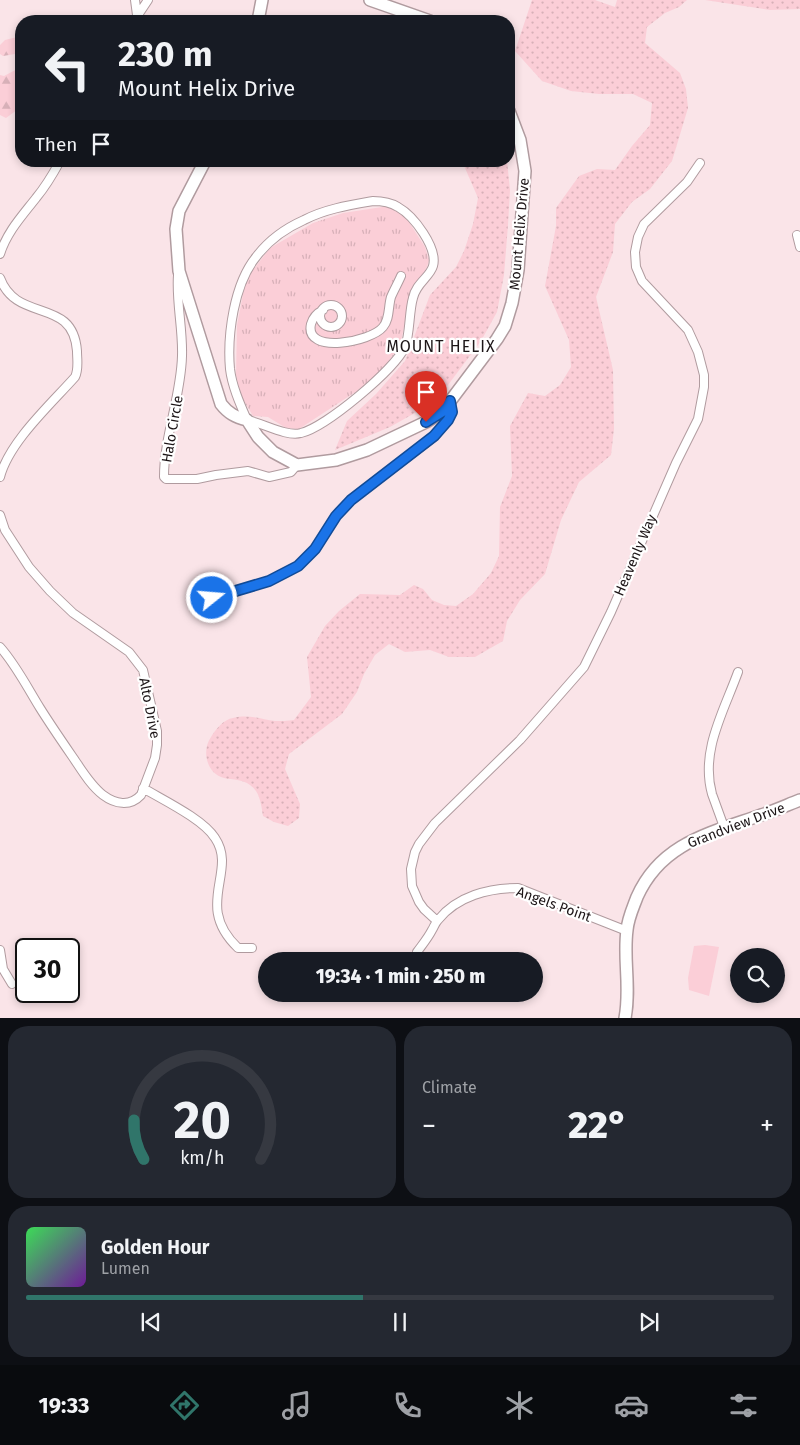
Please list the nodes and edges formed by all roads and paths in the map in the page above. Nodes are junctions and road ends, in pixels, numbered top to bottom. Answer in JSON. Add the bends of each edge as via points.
{"nodes":[{"id":1,"x":135,"y":0,"type":"edge"},
{"id":2,"x":148,"y":0,"type":"edge"},
{"id":3,"x":262,"y":0,"type":"edge"},
{"id":4,"x":370,"y":0,"type":"edge"},
{"id":5,"x":135,"y":15,"type":"edge"},
{"id":6,"x":137,"y":15,"type":"edge"},
{"id":7,"x":259,"y":15,"type":"edge"},
{"id":8,"x":413,"y":15,"type":"edge"},
{"id":9,"x":515,"y":127,"type":"edge"},
{"id":10,"x":700,"y":163,"type":"dead end"},
{"id":11,"x":57,"y":167,"type":"edge"},
{"id":12,"x":202,"y":167,"type":"edge"},
{"id":13,"x":797,"y":235,"type":"dead end"},
{"id":14,"x":800,"y":247,"type":"edge"},
{"id":15,"x":0,"y":254,"type":"edge"},
{"id":16,"x":179,"y":271,"type":"junction"},
{"id":17,"x":401,"y":276,"type":"dead end"},
{"id":18,"x":0,"y":278,"type":"edge"},
{"id":19,"x":323,"y":310,"type":"dead end"},
{"id":20,"x":450,"y":401,"type":"junction"},
{"id":21,"x":247,"y":420,"type":"junction"},
{"id":22,"x":297,"y":465,"type":"junction"},
{"id":23,"x":0,"y":476,"type":"edge"},
{"id":24,"x":0,"y":515,"type":"edge"},
{"id":25,"x":212,"y":598,"type":"dead end"},
{"id":26,"x":0,"y":647,"type":"edge"},
{"id":27,"x":738,"y":672,"type":"dead end"},
{"id":28,"x":143,"y":788,"type":"junction"},
{"id":29,"x":800,"y":800,"type":"edge"},
{"id":30,"x":724,"y":827,"type":"junction"},
{"id":31,"x":437,"y":920,"type":"junction"},
{"id":32,"x":627,"y":931,"type":"junction"},
{"id":33,"x":252,"y":948,"type":"dead end"},
{"id":34,"x":0,"y":950,"type":"edge"},
{"id":35,"x":417,"y":952,"type":"dead end"},
{"id":36,"x":12,"y":984,"type":"dead end"},
{"id":37,"x":625,"y":1018,"type":"edge"}],
"edges":[{"from":1,"to":5,"type":"street"},
{"from":2,"to":6,"type":"street"},
{"from":3,"to":7,"type":"street"},
{"from":4,"to":8,"type":"street"},
{"from":9,"to":20,"type":"street","name":"Mount Helix Drive","via":[[525,171],[518,270],[512,303],[497,340]]},
{"from":10,"to":31,"type":"street","name":"Heavenly Way","via":[[687,182],[644,224],[635,252],[636,267],[642,281],[688,330],[698,352],[704,388],[698,419],[584,667],[520,740],[435,823],[419,844],[412,860],[412,886],[424,909]]},
{"from":11,"to":15,"type":"street","via":[[11,230]]},
{"from":12,"to":16,"type":"street","via":[[179,211],[176,229]]},
{"from":13,"to":14,"type":"street"},
{"from":16,"to":21,"type":"street","via":[[220,404],[237,418]]},
{"from":16,"to":22,"type":"street","name":"Halo Circle","via":[[182,355],[164,477],[197,479],[248,471],[269,477],[291,472]]},
{"from":17,"to":19,"type":"street","via":[[391,298],[387,321],[370,337],[344,343],[322,342],[311,331],[311,324]]},
{"from":18,"to":23,"type":"street","via":[[9,294],[20,303],[53,313],[66,323],[76,344],[78,371],[13,447]]},
{"from":20,"to":22,"type":"street","name":"Mount Helix Drive","via":[[442,412],[426,422],[367,450],[336,460]]},
{"from":20,"to":25,"type":"street","via":[[452,412],[434,436],[351,500],[336,516],[315,549],[298,566],[269,581]]},
{"from":21,"to":21,"type":"street","via":[[230,371],[230,348],[233,314],[244,278],[256,257],[278,235],[311,216],[373,201],[386,201],[408,213],[428,242],[434,257],[433,267],[413,296],[405,346],[391,365],[338,412],[310,430],[291,434]]},
{"from":21,"to":22,"type":"street","via":[[273,452]]},
{"from":24,"to":28,"type":"street","name":"Alto Drive","via":[[5,530],[29,567],[50,591],[73,613],[129,652],[143,670],[157,738],[155,758]]},
{"from":26,"to":28,"type":"street","name":"Alto Drive","via":[[12,660],[97,790],[125,804],[137,799]]},
{"from":27,"to":30,"type":"street","via":[[715,728],[710,752],[712,793]]},
{"from":28,"to":33,"type":"street","via":[[197,821],[214,836],[221,848],[222,864],[216,912],[224,931],[238,948]]},
{"from":29,"to":30,"type":"street","name":"Grandview Drive"},
{"from":30,"to":32,"type":"street","name":"Grandview Drive","via":[[680,847],[653,871],[630,913]]},
{"from":31,"to":32,"type":"street","name":"Angels Point","via":[[455,905],[481,892],[518,888]]},
{"from":31,"to":35,"type":"street","name":"Angels Point"},
{"from":32,"to":37,"type":"street","name":"Grandview Drive"},
{"from":34,"to":36,"type":"street","via":[[3,969]]}]}
